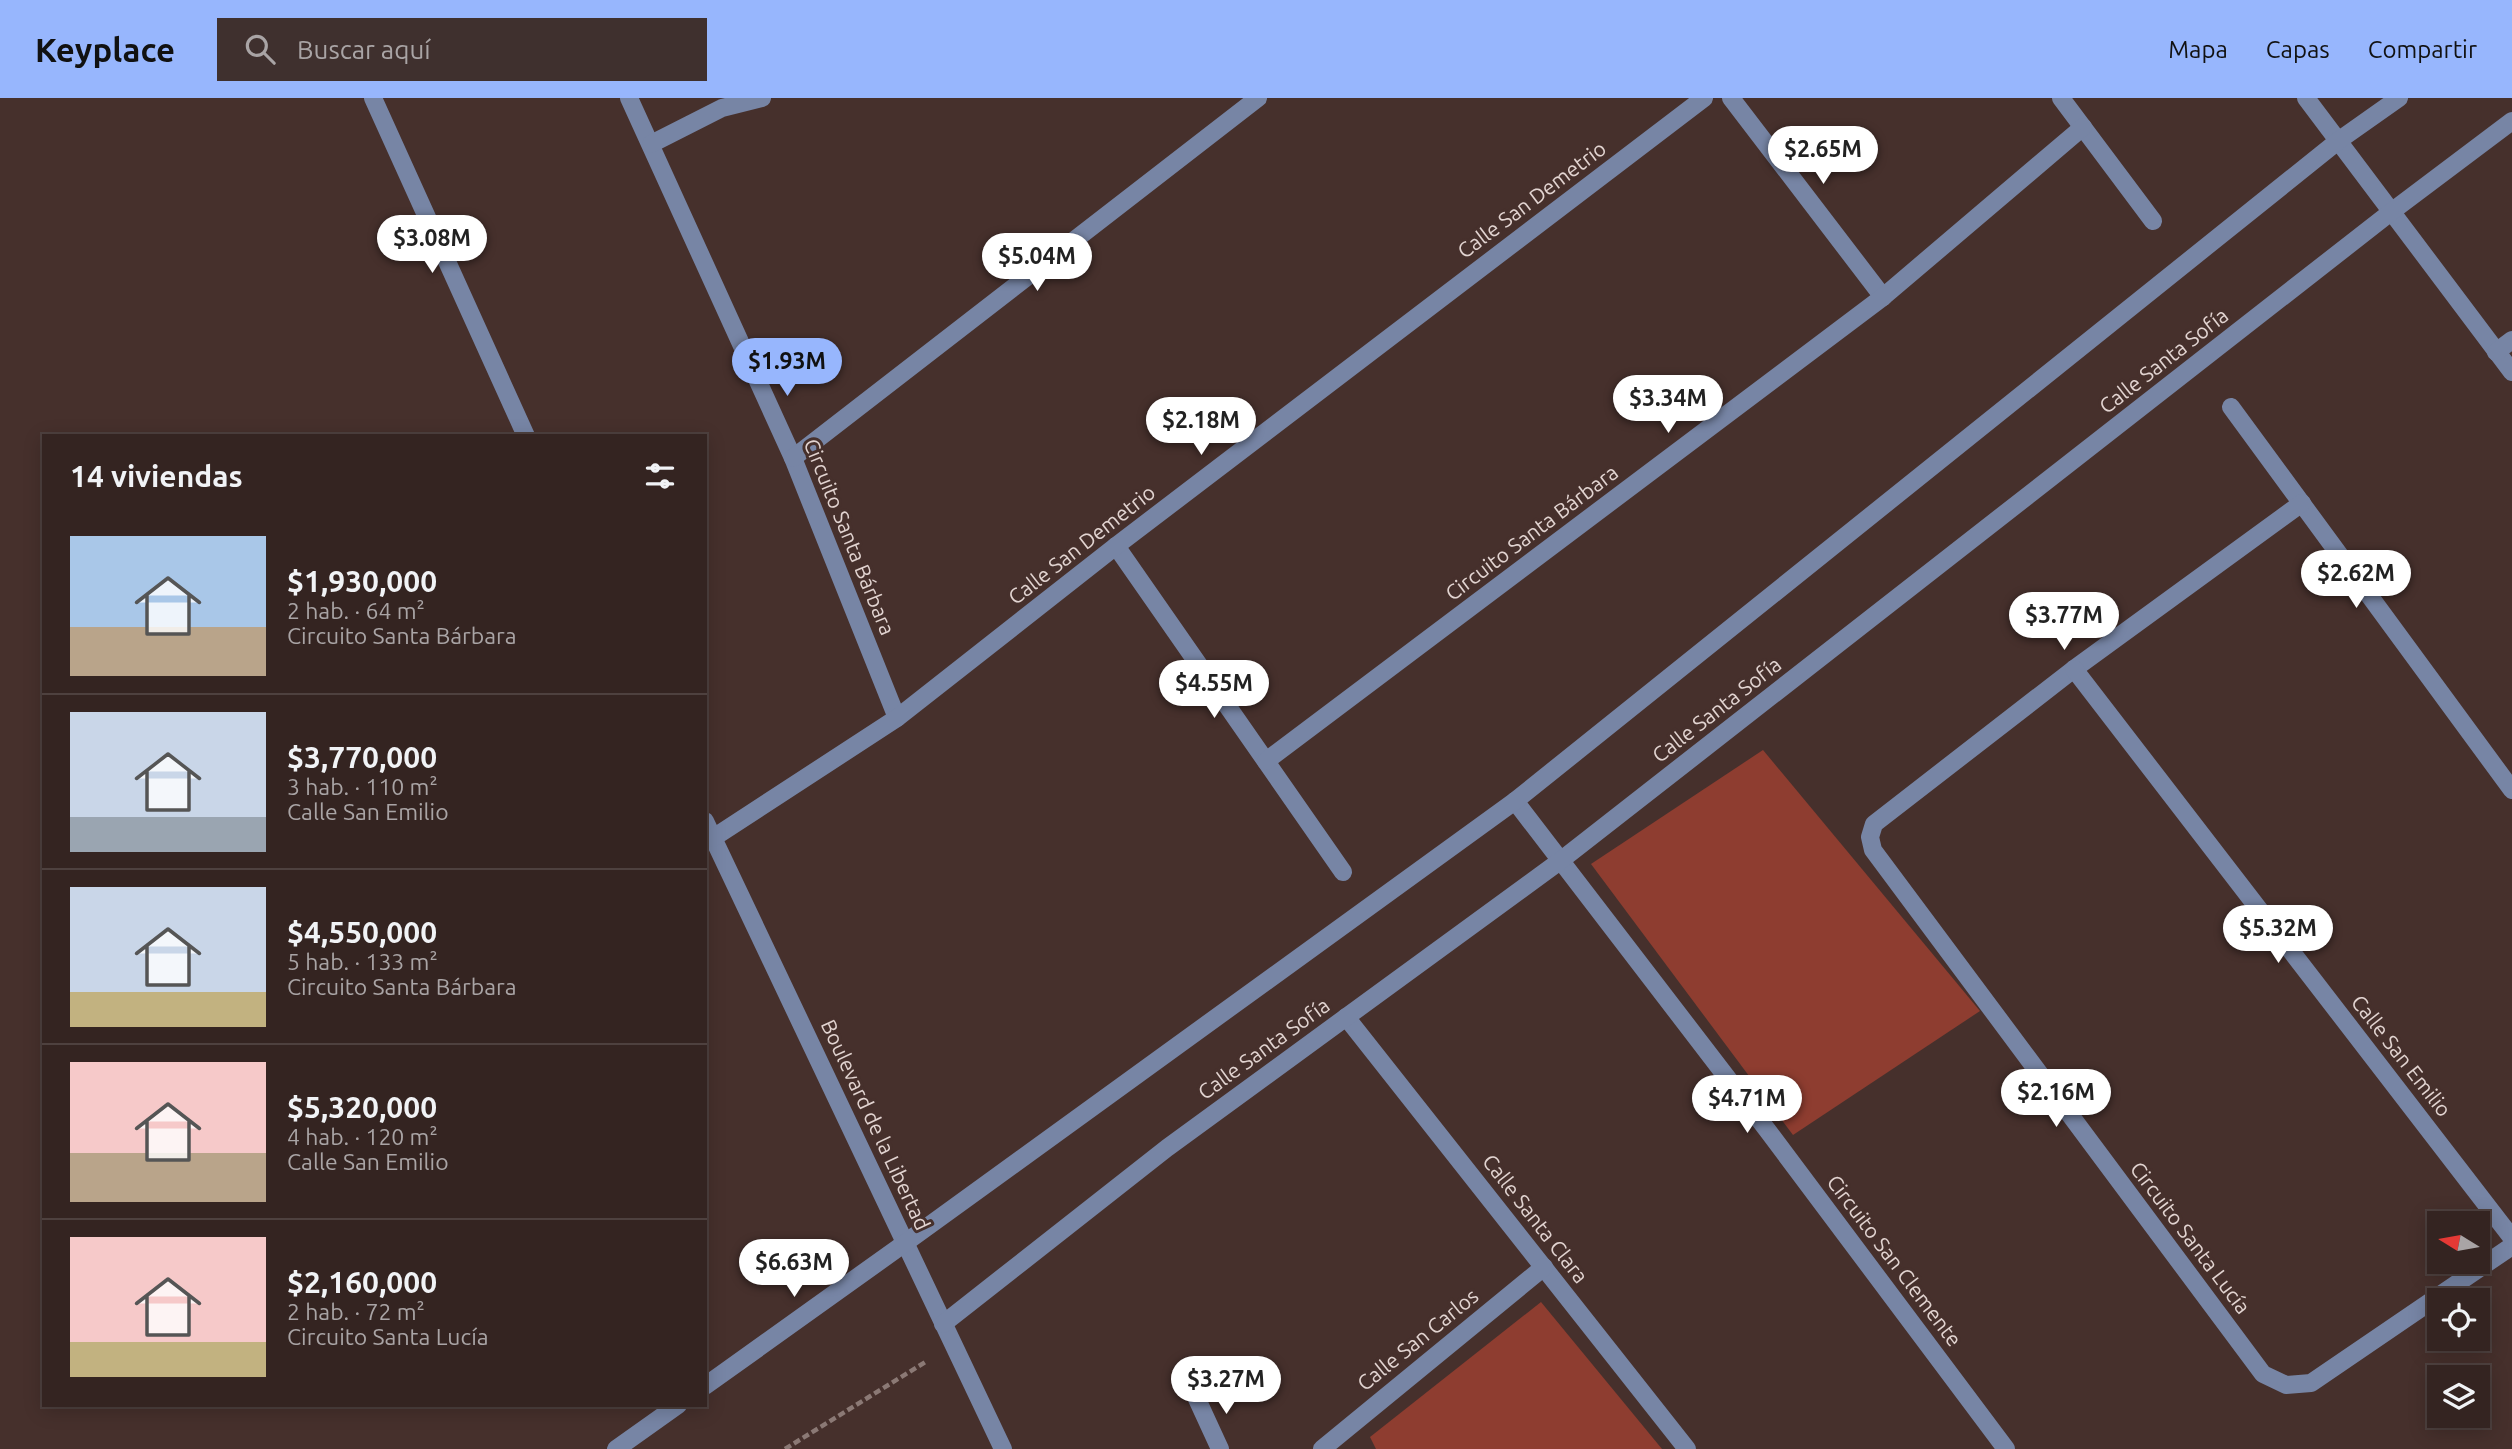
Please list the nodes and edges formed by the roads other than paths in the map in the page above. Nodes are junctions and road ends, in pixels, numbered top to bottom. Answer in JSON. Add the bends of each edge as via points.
{"nodes":[{"id":1,"x":373,"y":98,"type":"edge"},
{"id":2,"x":629,"y":98,"type":"edge"},
{"id":3,"x":762,"y":98,"type":"edge"},
{"id":4,"x":1258,"y":98,"type":"edge"},
{"id":5,"x":1704,"y":98,"type":"edge"},
{"id":6,"x":1731,"y":98,"type":"edge"},
{"id":7,"x":2061,"y":98,"type":"edge"},
{"id":8,"x":2306,"y":98,"type":"edge"},
{"id":9,"x":2399,"y":98,"type":"edge"},
{"id":10,"x":2512,"y":121,"type":"edge"},
{"id":11,"x":2082,"y":127,"type":"junction"},
{"id":12,"x":2338,"y":141,"type":"junction"},
{"id":13,"x":651,"y":144,"type":"junction"},
{"id":14,"x":2391,"y":212,"type":"junction"},
{"id":15,"x":2153,"y":221,"type":"dead end"},
{"id":16,"x":1884,"y":298,"type":"junction"},
{"id":17,"x":2512,"y":340,"type":"edge"},
{"id":18,"x":2496,"y":352,"type":"junction"},
{"id":19,"x":2512,"y":372,"type":"edge"},
{"id":20,"x":2231,"y":407,"type":"dead end"},
{"id":21,"x":525,"y":434,"type":"edge"},
{"id":22,"x":793,"y":458,"type":"junction"},
{"id":23,"x":2302,"y":503,"type":"junction"},
{"id":24,"x":1116,"y":546,"type":"junction"},
{"id":25,"x":2074,"y":669,"type":"junction"},
{"id":26,"x":897,"y":718,"type":"junction"},
{"id":27,"x":1266,"y":761,"type":"junction"},
{"id":28,"x":2512,"y":790,"type":"edge"},
{"id":29,"x":1515,"y":801,"type":"junction"},
{"id":30,"x":707,"y":825,"type":"edge"},
{"id":31,"x":713,"y":838,"type":"junction"},
{"id":32,"x":1560,"y":861,"type":"junction"},
{"id":33,"x":1343,"y":872,"type":"dead end"},
{"id":34,"x":1346,"y":1017,"type":"junction"},
{"id":35,"x":2512,"y":1238,"type":"edge"},
{"id":36,"x":905,"y":1243,"type":"junction"},
{"id":37,"x":2512,"y":1246,"type":"edge"},
{"id":38,"x":1544,"y":1267,"type":"junction"},
{"id":39,"x":943,"y":1324,"type":"junction"},
{"id":40,"x":707,"y":1384,"type":"edge"},
{"id":41,"x":1197,"y":1399,"type":"dead end"},
{"id":42,"x":675,"y":1407,"type":"edge"},
{"id":43,"x":616,"y":1449,"type":"edge"},
{"id":44,"x":1003,"y":1449,"type":"edge"},
{"id":45,"x":1220,"y":1449,"type":"edge"},
{"id":46,"x":1322,"y":1449,"type":"edge"},
{"id":47,"x":1687,"y":1449,"type":"edge"},
{"id":48,"x":2006,"y":1449,"type":"edge"}],
"edges":[{"from":1,"to":21,"type":"street"},
{"from":2,"to":13,"type":"street","name":"Circuito Santa Bárbara"},
{"from":3,"to":13,"type":"street","via":[[722,108]]},
{"from":4,"to":22,"type":"street"},
{"from":5,"to":24,"type":"street","name":"Calle San Demetrio"},
{"from":6,"to":16,"type":"street"},
{"from":7,"to":11,"type":"street"},
{"from":8,"to":12,"type":"street"},
{"from":9,"to":12,"type":"street"},
{"from":10,"to":14,"type":"street","name":"Calle Santa Sofía"},
{"from":11,"to":15,"type":"street"},
{"from":11,"to":16,"type":"street","name":"Circuito Santa Bárbara"},
{"from":12,"to":14,"type":"street"},
{"from":12,"to":29,"type":"street"},
{"from":13,"to":22,"type":"street","name":"Circuito Santa Bárbara"},
{"from":14,"to":18,"type":"street"},
{"from":14,"to":32,"type":"street","name":"Calle Santa Sofía"},
{"from":16,"to":27,"type":"street","name":"Circuito Santa Bárbara"},
{"from":17,"to":18,"type":"street"},
{"from":18,"to":19,"type":"street"},
{"from":20,"to":23,"type":"street"},
{"from":22,"to":26,"type":"street","name":"Circuito Santa Bárbara"},
{"from":23,"to":25,"type":"street"},
{"from":23,"to":28,"type":"street"},
{"from":24,"to":26,"type":"street","name":"Calle San Demetrio"},
{"from":24,"to":27,"type":"street"},
{"from":25,"to":35,"type":"street","name":"Calle San Emilio"},
{"from":25,"to":37,"type":"street","name":"Circuito Santa Lucía","via":[[1874,824],[1873,850],[2263,1374],[2286,1385],[2311,1383]]},
{"from":26,"to":31,"type":"street","name":"Calle San Demetrio"},
{"from":27,"to":33,"type":"street"},
{"from":29,"to":32,"type":"street","name":"Circuito San Clemente"},
{"from":29,"to":36,"type":"street"},
{"from":30,"to":31,"type":"street","name":"Boulevard de la Libertad"},
{"from":31,"to":36,"type":"street","name":"Boulevard de la Libertad"},
{"from":32,"to":34,"type":"street","name":"Calle Santa Sofía"},
{"from":32,"to":48,"type":"street","name":"Circuito San Clemente"},
{"from":34,"to":38,"type":"street","name":"Calle Santa Clara"},
{"from":34,"to":39,"type":"street","name":"Calle Santa Sofía","via":[[1167,1148]]},
{"from":36,"to":39,"type":"street","name":"Boulevard de la Libertad"},
{"from":36,"to":40,"type":"street"},
{"from":38,"to":46,"type":"street","name":"Calle San Carlos"},
{"from":38,"to":47,"type":"street","name":"Calle Santa Clara"},
{"from":39,"to":44,"type":"street","name":"Boulevard de la Libertad"},
{"from":41,"to":45,"type":"street"},
{"from":42,"to":43,"type":"street"}]}
